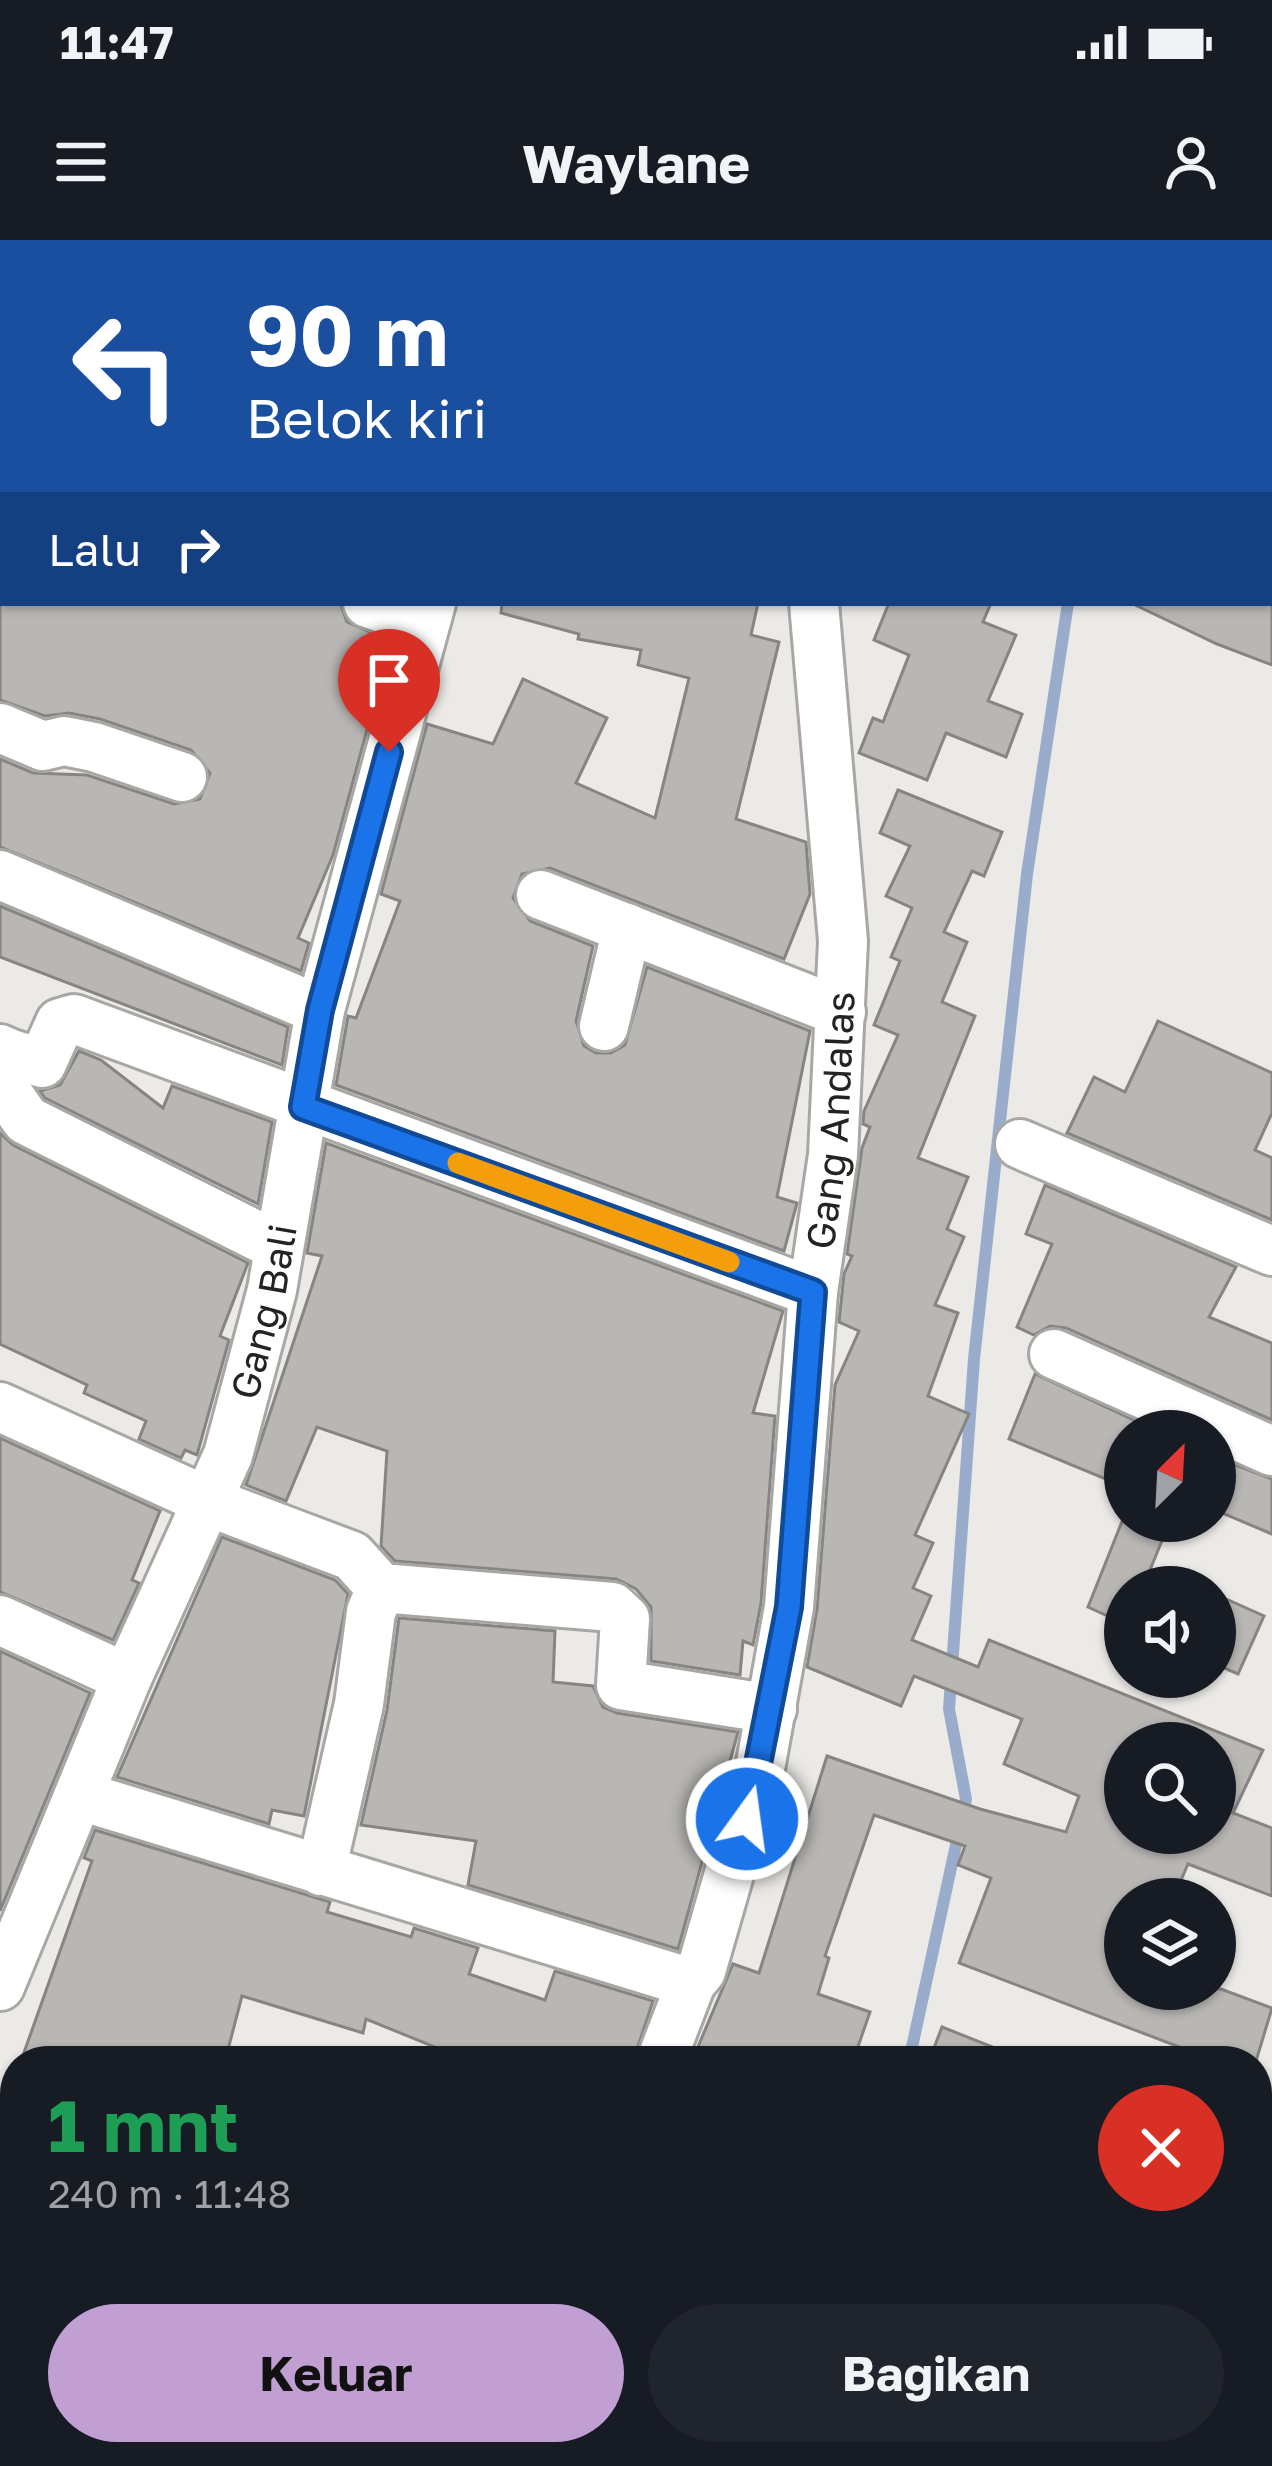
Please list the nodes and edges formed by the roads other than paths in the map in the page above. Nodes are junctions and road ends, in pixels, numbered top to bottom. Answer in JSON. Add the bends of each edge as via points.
{"nodes":[{"id":1,"x":386,"y":606,"type":"edge"},
{"id":2,"x":814,"y":606,"type":"edge"},
{"id":3,"x":428,"y":613,"type":"edge"},
{"id":4,"x":0,"y":728,"type":"edge"},
{"id":5,"x":182,"y":777,"type":"dead end"},
{"id":6,"x":0,"y":875,"type":"edge"},
{"id":7,"x":541,"y":895,"type":"dead end"},
{"id":8,"x":627,"y":928,"type":"junction"},
{"id":9,"x":320,"y":1010,"type":"junction"},
{"id":10,"x":841,"y":1012,"type":"junction"},
{"id":11,"x":604,"y":1025,"type":"dead end"},
{"id":12,"x":5,"y":1051,"type":"edge"},
{"id":13,"x":303,"y":1107,"type":"junction"},
{"id":14,"x":1021,"y":1144,"type":"dead end"},
{"id":15,"x":279,"y":1247,"type":"junction"},
{"id":16,"x":1272,"y":1252,"type":"edge"},
{"id":17,"x":813,"y":1292,"type":"junction"},
{"id":18,"x":1054,"y":1354,"type":"dead end"},
{"id":19,"x":0,"y":1407,"type":"edge"},
{"id":20,"x":1272,"y":1451,"type":"edge"},
{"id":21,"x":209,"y":1502,"type":"junction"},
{"id":22,"x":380,"y":1588,"type":"junction"},
{"id":23,"x":0,"y":1619,"type":"edge"},
{"id":24,"x":127,"y":1678,"type":"junction"},
{"id":25,"x":772,"y":1709,"type":"junction"},
{"id":26,"x":81,"y":1796,"type":"junction"},
{"id":27,"x":321,"y":1871,"type":"junction"},
{"id":28,"x":691,"y":1983,"type":"junction"},
{"id":29,"x":0,"y":1986,"type":"edge"},
{"id":30,"x":667,"y":2046,"type":"edge"}],
"edges":[{"from":1,"to":3,"type":"street"},
{"from":2,"to":10,"type":"street","name":"Gang Andalas","via":[[842,902]]},
{"from":3,"to":9,"type":"street","name":"Gang Bali"},
{"from":4,"to":5,"type":"street","via":[[43,746],[94,747]]},
{"from":6,"to":9,"type":"street"},
{"from":7,"to":8,"type":"street"},
{"from":8,"to":10,"type":"street"},
{"from":8,"to":11,"type":"street"},
{"from":9,"to":13,"type":"street","name":"Gang Bali"},
{"from":10,"to":17,"type":"street","name":"Gang Andalas","via":[[833,1155]]},
{"from":12,"to":13,"type":"street","via":[[42,1063],[60,1022],[74,1019]]},
{"from":12,"to":15,"type":"street","via":[[2,1084],[26,1120]]},
{"from":13,"to":15,"type":"street","name":"Gang Bali"},
{"from":13,"to":17,"type":"street"},
{"from":14,"to":16,"type":"street"},
{"from":15,"to":21,"type":"street","name":"Gang Bali","via":[[254,1370]]},
{"from":17,"to":25,"type":"street","name":"Gang Andalas","via":[[789,1607]]},
{"from":18,"to":20,"type":"street"},
{"from":19,"to":21,"type":"street"},
{"from":21,"to":22,"type":"street","via":[[352,1556]]},
{"from":21,"to":24,"type":"street","name":"Gang Bali"},
{"from":22,"to":25,"type":"street","via":[[612,1606],[625,1619],[621,1685]]},
{"from":22,"to":27,"type":"street"},
{"from":23,"to":24,"type":"street"},
{"from":24,"to":26,"type":"street","name":"Gang Bali"},
{"from":25,"to":28,"type":"street","name":"Gang Andalas","via":[[741,1841]]},
{"from":26,"to":27,"type":"street"},
{"from":26,"to":29,"type":"street","name":"Gang Bali"},
{"from":27,"to":28,"type":"street"},
{"from":28,"to":30,"type":"street","name":"Gang Andalas"}]}
